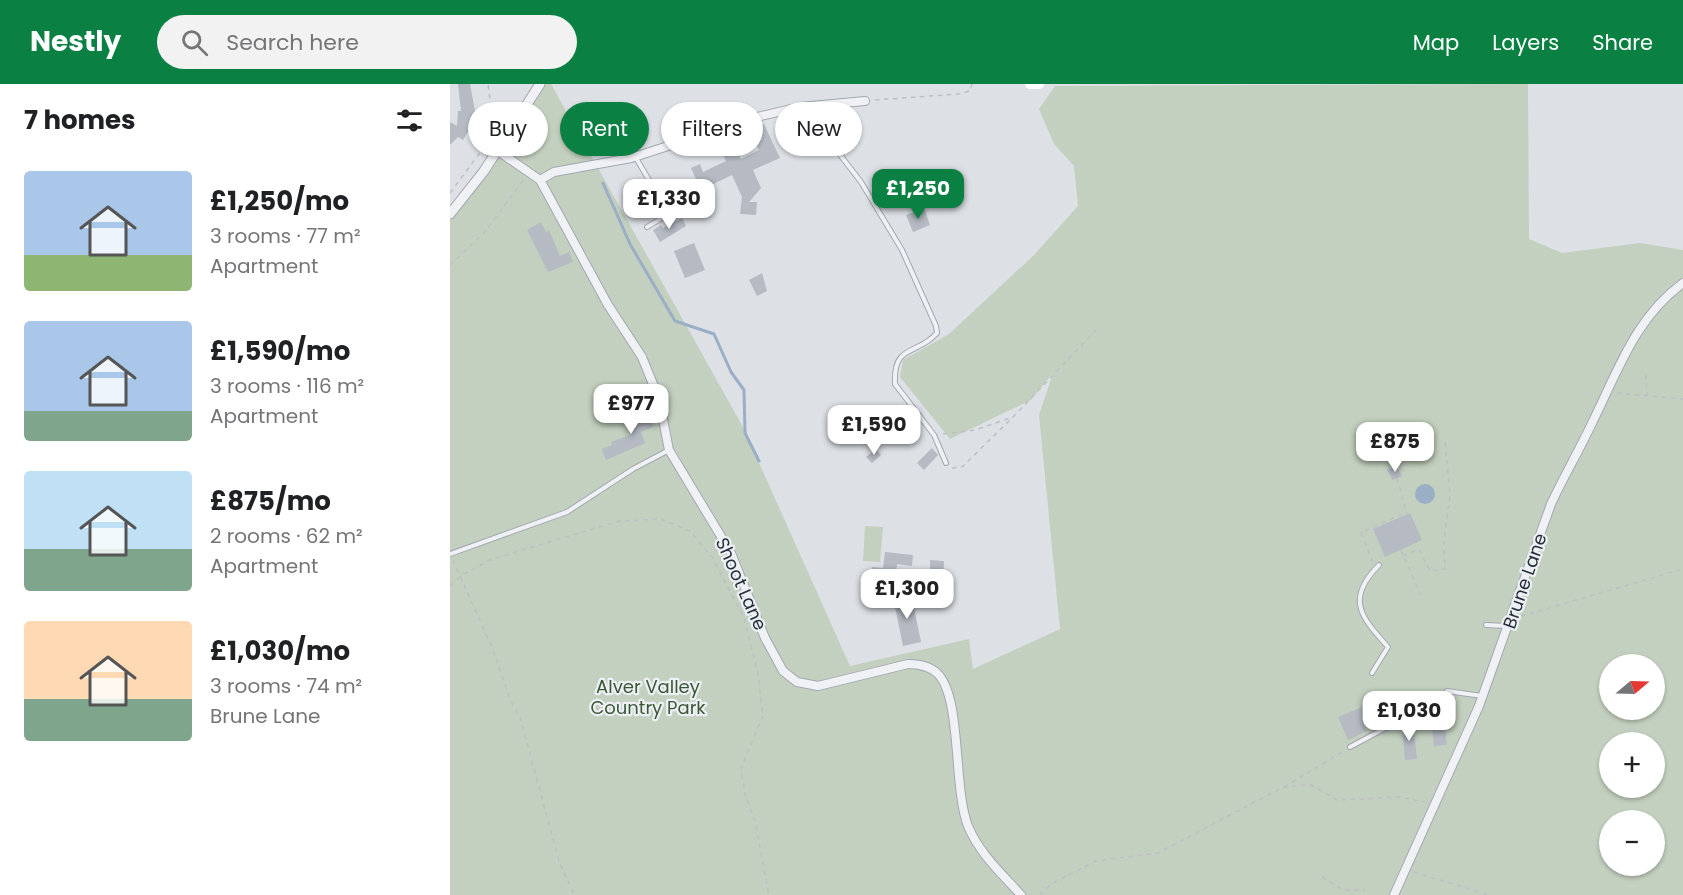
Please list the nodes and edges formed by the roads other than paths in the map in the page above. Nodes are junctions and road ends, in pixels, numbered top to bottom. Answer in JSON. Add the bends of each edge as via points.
{"nodes":[{"id":1,"x":540,"y":84,"type":"edge"},
{"id":2,"x":1030,"y":84,"type":"edge"},
{"id":3,"x":1039,"y":84,"type":"edge"},
{"id":4,"x":865,"y":101,"type":"road end"},
{"id":5,"x":529,"y":102,"type":"edge"},
{"id":6,"x":855,"y":102,"type":"edge"},
{"id":7,"x":775,"y":113,"type":"edge"},
{"id":8,"x":494,"y":156,"type":"edge"},
{"id":9,"x":506,"y":156,"type":"edge"},
{"id":10,"x":841,"y":156,"type":"edge"},
{"id":11,"x":635,"y":157,"type":"junction"},
{"id":12,"x":540,"y":180,"type":"junction"},
{"id":13,"x":450,"y":214,"type":"edge"},
{"id":14,"x":647,"y":227,"type":"dead end"},
{"id":15,"x":1683,"y":283,"type":"edge"},
{"id":16,"x":669,"y":450,"type":"junction"},
{"id":17,"x":946,"y":463,"type":"road end"},
{"id":18,"x":450,"y":554,"type":"edge"},
{"id":19,"x":1378,"y":567,"type":"road end"},
{"id":20,"x":1511,"y":622,"type":"junction"},
{"id":21,"x":1486,"y":625,"type":"dead end"},
{"id":22,"x":1372,"y":673,"type":"dead end"},
{"id":23,"x":1483,"y":696,"type":"junction"},
{"id":24,"x":1350,"y":747,"type":"road end"},
{"id":25,"x":1021,"y":895,"type":"edge"},
{"id":26,"x":1394,"y":895,"type":"edge"}],
"edges":[{"from":1,"to":5,"type":"street"},
{"from":2,"to":3,"type":"main road"},
{"from":4,"to":6,"type":"street"},
{"from":7,"to":11,"type":"street"},
{"from":8,"to":13,"type":"street"},
{"from":9,"to":12,"type":"street","name":"Shoot Lane"},
{"from":10,"to":17,"type":"lane","via":[[902,250],[936,326],[937,333],[931,340],[902,355],[895,369],[895,384],[933,433]]},
{"from":11,"to":12,"type":"street","via":[[554,172]]},
{"from":11,"to":14,"type":"lane","via":[[669,214]]},
{"from":12,"to":16,"type":"street","name":"Shoot Lane","via":[[608,305],[646,365],[659,399]]},
{"from":15,"to":20,"type":"street","name":"Brune Lane","via":[[1657,306],[1630,342],[1551,504]]},
{"from":16,"to":18,"type":"lane","via":[[633,468],[567,512]]},
{"from":16,"to":25,"type":"street","name":"Shoot Lane","via":[[731,553],[765,638],[789,678],[818,686],[915,664],[938,674],[949,697],[958,779],[969,827],[987,856]]},
{"from":19,"to":22,"type":"lane","via":[[1361,590],[1359,600],[1366,623],[1388,647]]},
{"from":20,"to":21,"type":"lane"},
{"from":20,"to":23,"type":"street","name":"Brune Lane"},
{"from":23,"to":24,"type":"lane","via":[[1447,692]]},
{"from":23,"to":26,"type":"street","name":"Brune Lane"}]}
